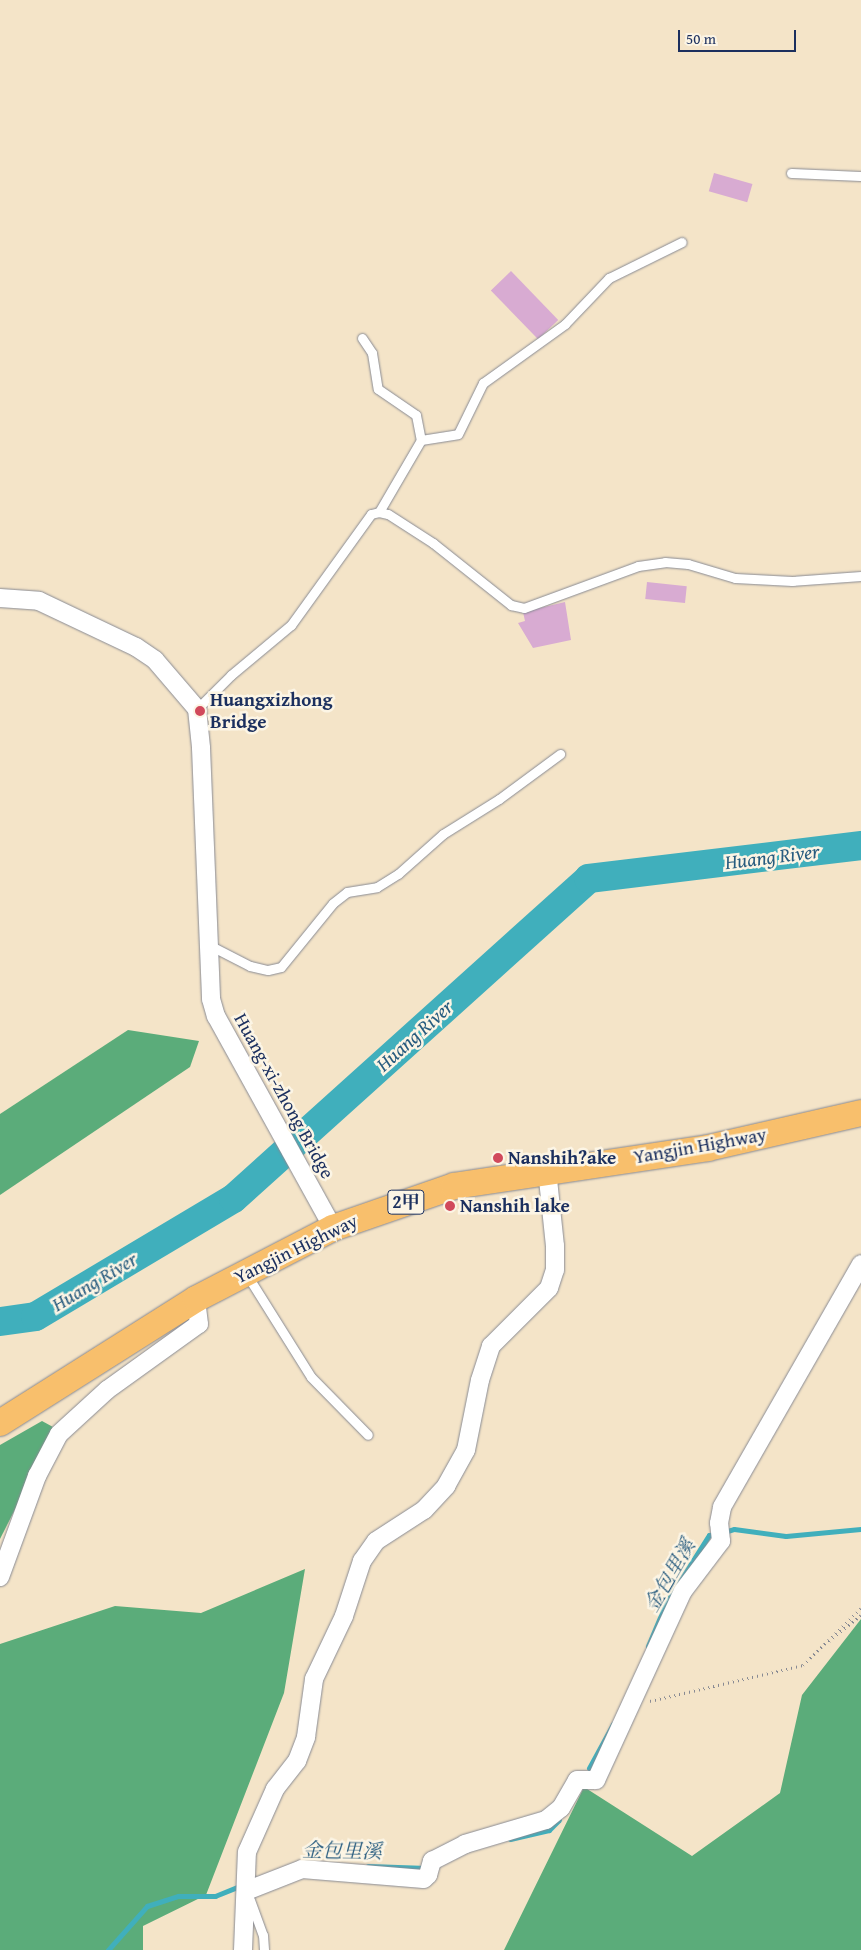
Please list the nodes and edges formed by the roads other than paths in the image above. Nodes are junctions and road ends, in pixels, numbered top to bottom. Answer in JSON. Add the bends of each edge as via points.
{"nodes":[{"id":1,"x":791,"y":173,"type":"dead end"},
{"id":2,"x":861,"y":176,"type":"edge"},
{"id":3,"x":682,"y":242,"type":"dead end"},
{"id":4,"x":362,"y":338,"type":"dead end"},
{"id":5,"x":421,"y":440,"type":"junction"},
{"id":6,"x":379,"y":512,"type":"junction"},
{"id":7,"x":861,"y":576,"type":"edge"},
{"id":8,"x":0,"y":598,"type":"edge"},
{"id":9,"x":197,"y":709,"type":"junction"},
{"id":10,"x":560,"y":754,"type":"dead end"},
{"id":11,"x":209,"y":945,"type":"junction"},
{"id":12,"x":861,"y":1113,"type":"edge"},
{"id":13,"x":547,"y":1170,"type":"junction"},
{"id":14,"x":333,"y":1228,"type":"junction"},
{"id":15,"x":861,"y":1264,"type":"edge"},
{"id":16,"x":246,"y":1273,"type":"junction"},
{"id":17,"x":196,"y":1299,"type":"junction"},
{"id":18,"x":0,"y":1422,"type":"edge"},
{"id":19,"x":368,"y":1435,"type":"dead end"},
{"id":20,"x":0,"y":1577,"type":"edge"},
{"id":21,"x":246,"y":1891,"type":"junction"},
{"id":22,"x":243,"y":1950,"type":"edge"},
{"id":23,"x":264,"y":1950,"type":"edge"}],
"edges":[{"from":1,"to":2,"type":"lane"},
{"from":3,"to":5,"type":"lane","via":[[609,278],[564,324],[483,383],[458,434]]},
{"from":4,"to":5,"type":"lane","via":[[372,354],[378,389],[416,415]]},
{"from":5,"to":6,"type":"lane"},
{"from":6,"to":7,"type":"lane","via":[[388,514],[433,543],[511,605],[524,608],[638,566],[665,562],[688,564],[734,578],[792,581]]},
{"from":6,"to":9,"type":"lane","via":[[371,514],[291,625],[237,669]]},
{"from":8,"to":9,"type":"street","via":[[39,601],[136,646],[154,660]]},
{"from":9,"to":11,"type":"street","name":"Huang-xi-zhong Bridge"},
{"from":10,"to":11,"type":"lane","via":[[499,800],[443,834],[398,874],[377,887],[347,892],[333,902],[281,967],[268,970],[250,966]]},
{"from":11,"to":14,"type":"street","name":"Huang-xi-zhong Bridge","via":[[211,999],[216,1016]]},
{"from":12,"to":13,"type":"main road","name":"Yangjin Highway","number":"2甲","via":[[708,1148]]},
{"from":13,"to":14,"type":"main road","name":"Yangjin Highway","number":"2甲","via":[[454,1186]]},
{"from":13,"to":21,"type":"street","via":[[555,1262],[549,1288],[491,1346],[480,1380],[466,1450],[446,1486],[424,1510],[376,1541],[362,1562],[344,1616],[314,1679],[306,1737],[296,1761],[275,1789],[247,1852]]},
{"from":14,"to":16,"type":"main road","name":"Yangjin Highway","number":"2甲"},
{"from":15,"to":21,"type":"street","via":[[722,1508],[719,1523],[721,1541],[683,1591],[639,1704],[596,1780],[577,1780],[561,1808],[546,1820],[465,1844],[430,1868],[424,1879],[302,1870]]},
{"from":16,"to":17,"type":"main road","name":"Yangjin Highway","number":"2甲"},
{"from":16,"to":19,"type":"lane","via":[[311,1377]]},
{"from":17,"to":18,"type":"main road","name":"Yangjin Highway","number":"2甲"},
{"from":17,"to":20,"type":"street","via":[[199,1324],[107,1390],[59,1434],[37,1476]]},
{"from":21,"to":22,"type":"street"},
{"from":21,"to":23,"type":"lane"}]}
